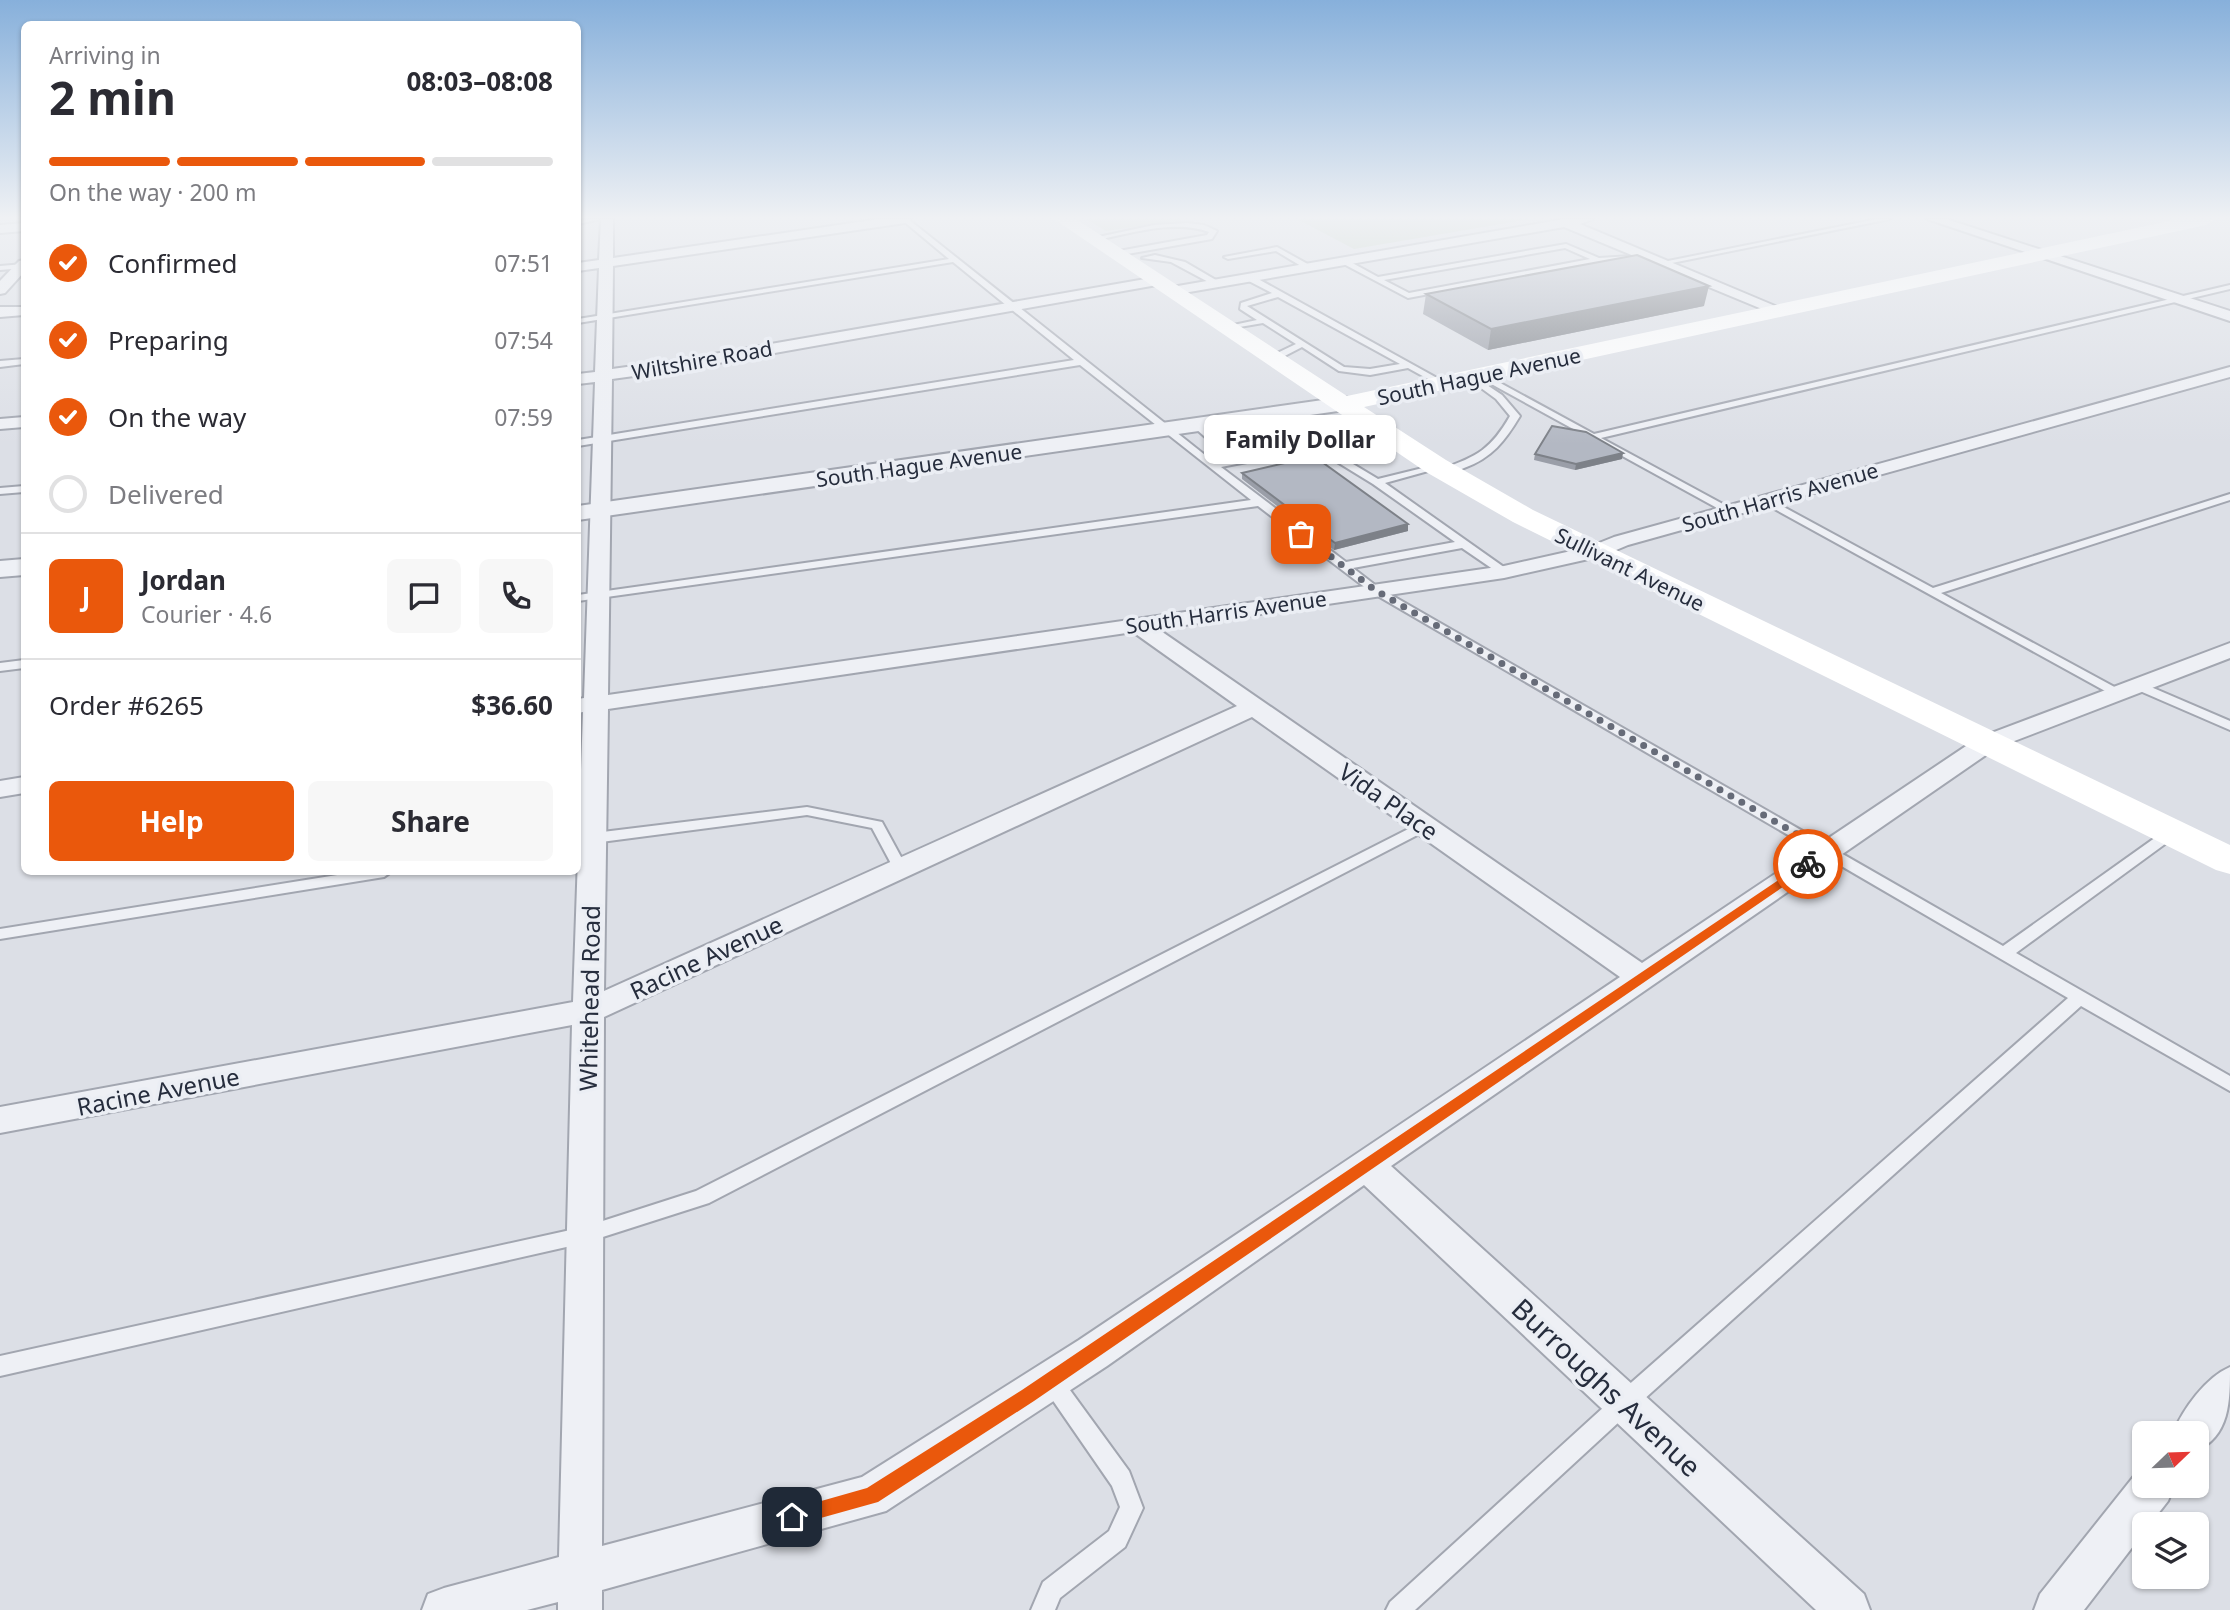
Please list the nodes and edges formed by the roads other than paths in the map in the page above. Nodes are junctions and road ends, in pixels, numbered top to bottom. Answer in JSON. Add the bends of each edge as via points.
{"nodes":[{"id":1,"x":591,"y":294,"type":"edge"},
{"id":2,"x":744,"y":294,"type":"edge"},
{"id":3,"x":997,"y":294,"type":"edge"},
{"id":4,"x":1106,"y":294,"type":"edge"},
{"id":5,"x":1177,"y":294,"type":"edge"},
{"id":6,"x":1279,"y":294,"type":"joint"},
{"id":7,"x":1738,"y":294,"type":"edge"},
{"id":8,"x":1857,"y":294,"type":"edge"},
{"id":9,"x":2164,"y":294,"type":"edge"},
{"id":10,"x":2200,"y":294,"type":"edge"},
{"id":11,"x":2179,"y":299,"type":"junction"},
{"id":12,"x":1013,"y":307,"type":"junction"},
{"id":13,"x":21,"y":311,"type":"edge"},
{"id":14,"x":1779,"y":311,"type":"junction"},
{"id":15,"x":0,"y":312,"type":"edge"},
{"id":16,"x":2230,"y":316,"type":"edge"},
{"id":17,"x":591,"y":319,"type":"edge"},
{"id":18,"x":1263,"y":321,"type":"junction"},
{"id":19,"x":1228,"y":327,"type":"junction"},
{"id":20,"x":1302,"y":344,"type":"junction"},
{"id":21,"x":1274,"y":358,"type":"junction"},
{"id":22,"x":21,"y":362,"type":"edge"},
{"id":23,"x":1081,"y":362,"type":"junction"},
{"id":24,"x":0,"y":364,"type":"edge"},
{"id":25,"x":1408,"y":365,"type":"junction"},
{"id":26,"x":2230,"y":372,"type":"edge"},
{"id":27,"x":1476,"y":376,"type":"junction"},
{"id":28,"x":590,"y":378,"type":"edge"},
{"id":29,"x":1442,"y":383,"type":"junction"},
{"id":30,"x":1344,"y":404,"type":"junction"},
{"id":31,"x":21,"y":422,"type":"edge"},
{"id":32,"x":0,"y":424,"type":"edge"},
{"id":33,"x":1198,"y":426,"type":"junction"},
{"id":34,"x":1166,"y":430,"type":"junction"},
{"id":35,"x":1592,"y":437,"type":"junction"},
{"id":36,"x":590,"y":442,"type":"edge"},
{"id":37,"x":1238,"y":461,"type":"junction"},
{"id":38,"x":1213,"y":466,"type":"junction"},
{"id":39,"x":1441,"y":469,"type":"junction"},
{"id":40,"x":1377,"y":482,"type":"junction"},
{"id":41,"x":21,"y":489,"type":"edge"},
{"id":42,"x":0,"y":491,"type":"edge"},
{"id":43,"x":2230,"y":497,"type":"edge"},
{"id":44,"x":1765,"y":501,"type":"junction"},
{"id":45,"x":1261,"y":502,"type":"junction"},
{"id":46,"x":1728,"y":511,"type":"junction"},
{"id":47,"x":590,"y":512,"type":"edge"},
{"id":48,"x":1464,"y":544,"type":"junction"},
{"id":49,"x":1595,"y":552,"type":"junction"},
{"id":50,"x":1343,"y":566,"type":"junction"},
{"id":51,"x":21,"y":567,"type":"edge"},
{"id":52,"x":0,"y":569,"type":"edge"},
{"id":53,"x":1504,"y":572,"type":"junction"},
{"id":54,"x":1375,"y":590,"type":"junction"},
{"id":55,"x":1932,"y":593,"type":"junction"},
{"id":56,"x":587,"y":597,"type":"edge"},
{"id":57,"x":1136,"y":624,"type":"junction"},
{"id":58,"x":2230,"y":650,"type":"edge"},
{"id":59,"x":21,"y":664,"type":"edge"},
{"id":60,"x":0,"y":667,"type":"edge"},
{"id":61,"x":2127,"y":689,"type":"junction"},
{"id":62,"x":586,"y":704,"type":"edge"},
{"id":63,"x":1254,"y":707,"type":"junction"},
{"id":64,"x":2230,"y":726,"type":"edge"},
{"id":65,"x":1987,"y":743,"type":"junction"},
{"id":66,"x":21,"y":786,"type":"edge"},
{"id":67,"x":0,"y":789,"type":"edge"},
{"id":68,"x":1424,"y":825,"type":"junction"},
{"id":69,"x":2171,"y":833,"type":"junction"},
{"id":70,"x":585,"y":839,"type":"edge"},
{"id":71,"x":1826,"y":851,"type":"junction"},
{"id":72,"x":2230,"y":861,"type":"edge"},
{"id":73,"x":900,"y":868,"type":"junction"},
{"id":74,"x":365,"y":875,"type":"edge"},
{"id":75,"x":0,"y":934,"type":"edge"},
{"id":76,"x":2004,"y":953,"type":"junction"},
{"id":77,"x":1642,"y":978,"type":"junction"},
{"id":78,"x":2080,"y":997,"type":"junction"},
{"id":79,"x":590,"y":1010,"type":"junction"},
{"id":80,"x":2230,"y":1084,"type":"edge"},
{"id":81,"x":0,"y":1120,"type":"edge"},
{"id":82,"x":1366,"y":1165,"type":"junction"},
{"id":83,"x":584,"y":1235,"type":"junction"},
{"id":84,"x":0,"y":1366,"type":"edge"},
{"id":85,"x":1051,"y":1381,"type":"junction"},
{"id":86,"x":2230,"y":1386,"type":"edge"},
{"id":87,"x":1624,"y":1403,"type":"junction"},
{"id":88,"x":2202,"y":1421,"type":"edge"},
{"id":89,"x":2143,"y":1498,"type":"edge"},
{"id":90,"x":580,"y":1573,"type":"junction"},
{"id":91,"x":444,"y":1610,"type":"edge"},
{"id":92,"x":580,"y":1610,"type":"edge"},
{"id":93,"x":1043,"y":1610,"type":"edge"},
{"id":94,"x":1398,"y":1610,"type":"edge"},
{"id":95,"x":1849,"y":1610,"type":"edge"},
{"id":96,"x":2056,"y":1610,"type":"edge"}],
"edges":[{"from":1,"to":17,"type":"street","name":"Whitehead Road"},
{"from":2,"to":17,"type":"lane"},
{"from":3,"to":12,"type":"lane"},
{"from":4,"to":12,"type":"street","name":"Wiltshire Road"},
{"from":5,"to":19,"type":"main road","name":"Sullivant Avenue"},
{"from":6,"to":18,"type":"lane","via":[[1245,303],[1243,307]]},
{"from":6,"to":25,"type":"lane"},
{"from":7,"to":14,"type":"street"},
{"from":8,"to":14,"type":"main road","name":"South Hague Avenue"},
{"from":9,"to":11,"type":"street"},
{"from":10,"to":11,"type":"lane"},
{"from":11,"to":16,"type":"street"},
{"from":11,"to":35,"type":"lane"},
{"from":12,"to":23,"type":"lane"},
{"from":12,"to":28,"type":"street","name":"Wiltshire Road"},
{"from":13,"to":15,"type":"street"},
{"from":14,"to":27,"type":"main road","name":"South Hague Avenue"},
{"from":17,"to":28,"type":"street","name":"Whitehead Road"},
{"from":18,"to":19,"type":"lane"},
{"from":18,"to":20,"type":"lane"},
{"from":19,"to":21,"type":"main road","name":"Sullivant Avenue"},
{"from":20,"to":21,"type":"lane"},
{"from":20,"to":25,"type":"lane","via":[[1356,373]]},
{"from":21,"to":30,"type":"main road","name":"Sullivant Avenue"},
{"from":22,"to":24,"type":"lane"},
{"from":23,"to":34,"type":"lane"},
{"from":23,"to":36,"type":"lane"},
{"from":25,"to":29,"type":"lane"},
{"from":26,"to":44,"type":"street","name":"South Harris Avenue"},
{"from":27,"to":29,"type":"main road","name":"South Hague Avenue"},
{"from":27,"to":35,"type":"lane"},
{"from":27,"to":39,"type":"lane","via":[[1515,416],[1484,458]]},
{"from":28,"to":36,"type":"street","name":"Whitehead Road"},
{"from":29,"to":30,"type":"main road","name":"South Hague Avenue"},
{"from":30,"to":33,"type":"street","name":"South Hague Avenue"},
{"from":30,"to":39,"type":"main road","name":"Sullivant Avenue"},
{"from":31,"to":32,"type":"street"},
{"from":33,"to":34,"type":"street","name":"South Hague Avenue"},
{"from":33,"to":37,"type":"lane"},
{"from":34,"to":38,"type":"lane"},
{"from":34,"to":47,"type":"street","name":"South Hague Avenue"},
{"from":35,"to":46,"type":"lane"},
{"from":36,"to":47,"type":"street","name":"Whitehead Road"},
{"from":37,"to":38,"type":"lane"},
{"from":37,"to":40,"type":"lane","via":[[1318,446]]},
{"from":38,"to":45,"type":"lane"},
{"from":39,"to":40,"type":"lane"},
{"from":39,"to":49,"type":"main road","name":"Sullivant Avenue"},
{"from":40,"to":48,"type":"lane"},
{"from":41,"to":42,"type":"lane"},
{"from":43,"to":55,"type":"lane"},
{"from":44,"to":46,"type":"street","name":"South Harris Avenue"},
{"from":44,"to":55,"type":"lane"},
{"from":45,"to":50,"type":"lane"},
{"from":45,"to":56,"type":"lane"},
{"from":46,"to":49,"type":"street","name":"South Harris Avenue"},
{"from":47,"to":56,"type":"street","name":"Whitehead Road"},
{"from":48,"to":50,"type":"lane"},
{"from":48,"to":53,"type":"lane"},
{"from":49,"to":53,"type":"street","name":"South Harris Avenue"},
{"from":49,"to":65,"type":"main road","name":"Sullivant Avenue"},
{"from":50,"to":54,"type":"lane"},
{"from":51,"to":52,"type":"street"},
{"from":53,"to":54,"type":"street","name":"South Harris Avenue"},
{"from":54,"to":57,"type":"street","name":"South Harris Avenue"},
{"from":54,"to":71,"type":"lane"},
{"from":55,"to":61,"type":"lane"},
{"from":56,"to":62,"type":"street","name":"Whitehead Road"},
{"from":57,"to":62,"type":"street","name":"South Harris Avenue"},
{"from":57,"to":63,"type":"street","name":"Vida Place"},
{"from":58,"to":61,"type":"street"},
{"from":59,"to":60,"type":"lane"},
{"from":61,"to":64,"type":"lane"},
{"from":61,"to":65,"type":"street"},
{"from":62,"to":70,"type":"street","name":"Whitehead Road"},
{"from":63,"to":68,"type":"street","name":"Vida Place"},
{"from":63,"to":73,"type":"street","name":"Racine Avenue"},
{"from":65,"to":69,"type":"main road","name":"Sullivant Avenue"},
{"from":65,"to":71,"type":"street"},
{"from":66,"to":67,"type":"street"},
{"from":68,"to":77,"type":"street","name":"Vida Place"},
{"from":68,"to":83,"type":"lane","via":[[702,1197]]},
{"from":69,"to":72,"type":"main road","name":"Sullivant Avenue"},
{"from":69,"to":76,"type":"lane"},
{"from":70,"to":73,"type":"lane","via":[[807,811],[877,825]]},
{"from":70,"to":79,"type":"street","name":"Whitehead Road"},
{"from":71,"to":76,"type":"lane"},
{"from":71,"to":77,"type":"street"},
{"from":73,"to":79,"type":"street","name":"Racine Avenue"},
{"from":74,"to":75,"type":"lane"},
{"from":76,"to":78,"type":"lane"},
{"from":77,"to":82,"type":"street"},
{"from":78,"to":80,"type":"lane"},
{"from":78,"to":87,"type":"lane"},
{"from":79,"to":81,"type":"street","name":"Racine Avenue"},
{"from":79,"to":83,"type":"street","name":"Whitehead Road"},
{"from":82,"to":85,"type":"street"},
{"from":82,"to":87,"type":"street","name":"Burroughs Avenue"},
{"from":83,"to":84,"type":"lane"},
{"from":83,"to":90,"type":"street","name":"Whitehead Road"},
{"from":85,"to":90,"type":"street","via":[[871,1496]]},
{"from":85,"to":93,"type":"lane","via":[[1121,1479],[1132,1508],[1117,1539],[1051,1590]]},
{"from":86,"to":88,"type":"street"},
{"from":87,"to":94,"type":"lane"},
{"from":87,"to":95,"type":"street","name":"Burroughs Avenue"},
{"from":89,"to":96,"type":"street"},
{"from":90,"to":91,"type":"street"},
{"from":90,"to":92,"type":"street","name":"Whitehead Road"}]}
